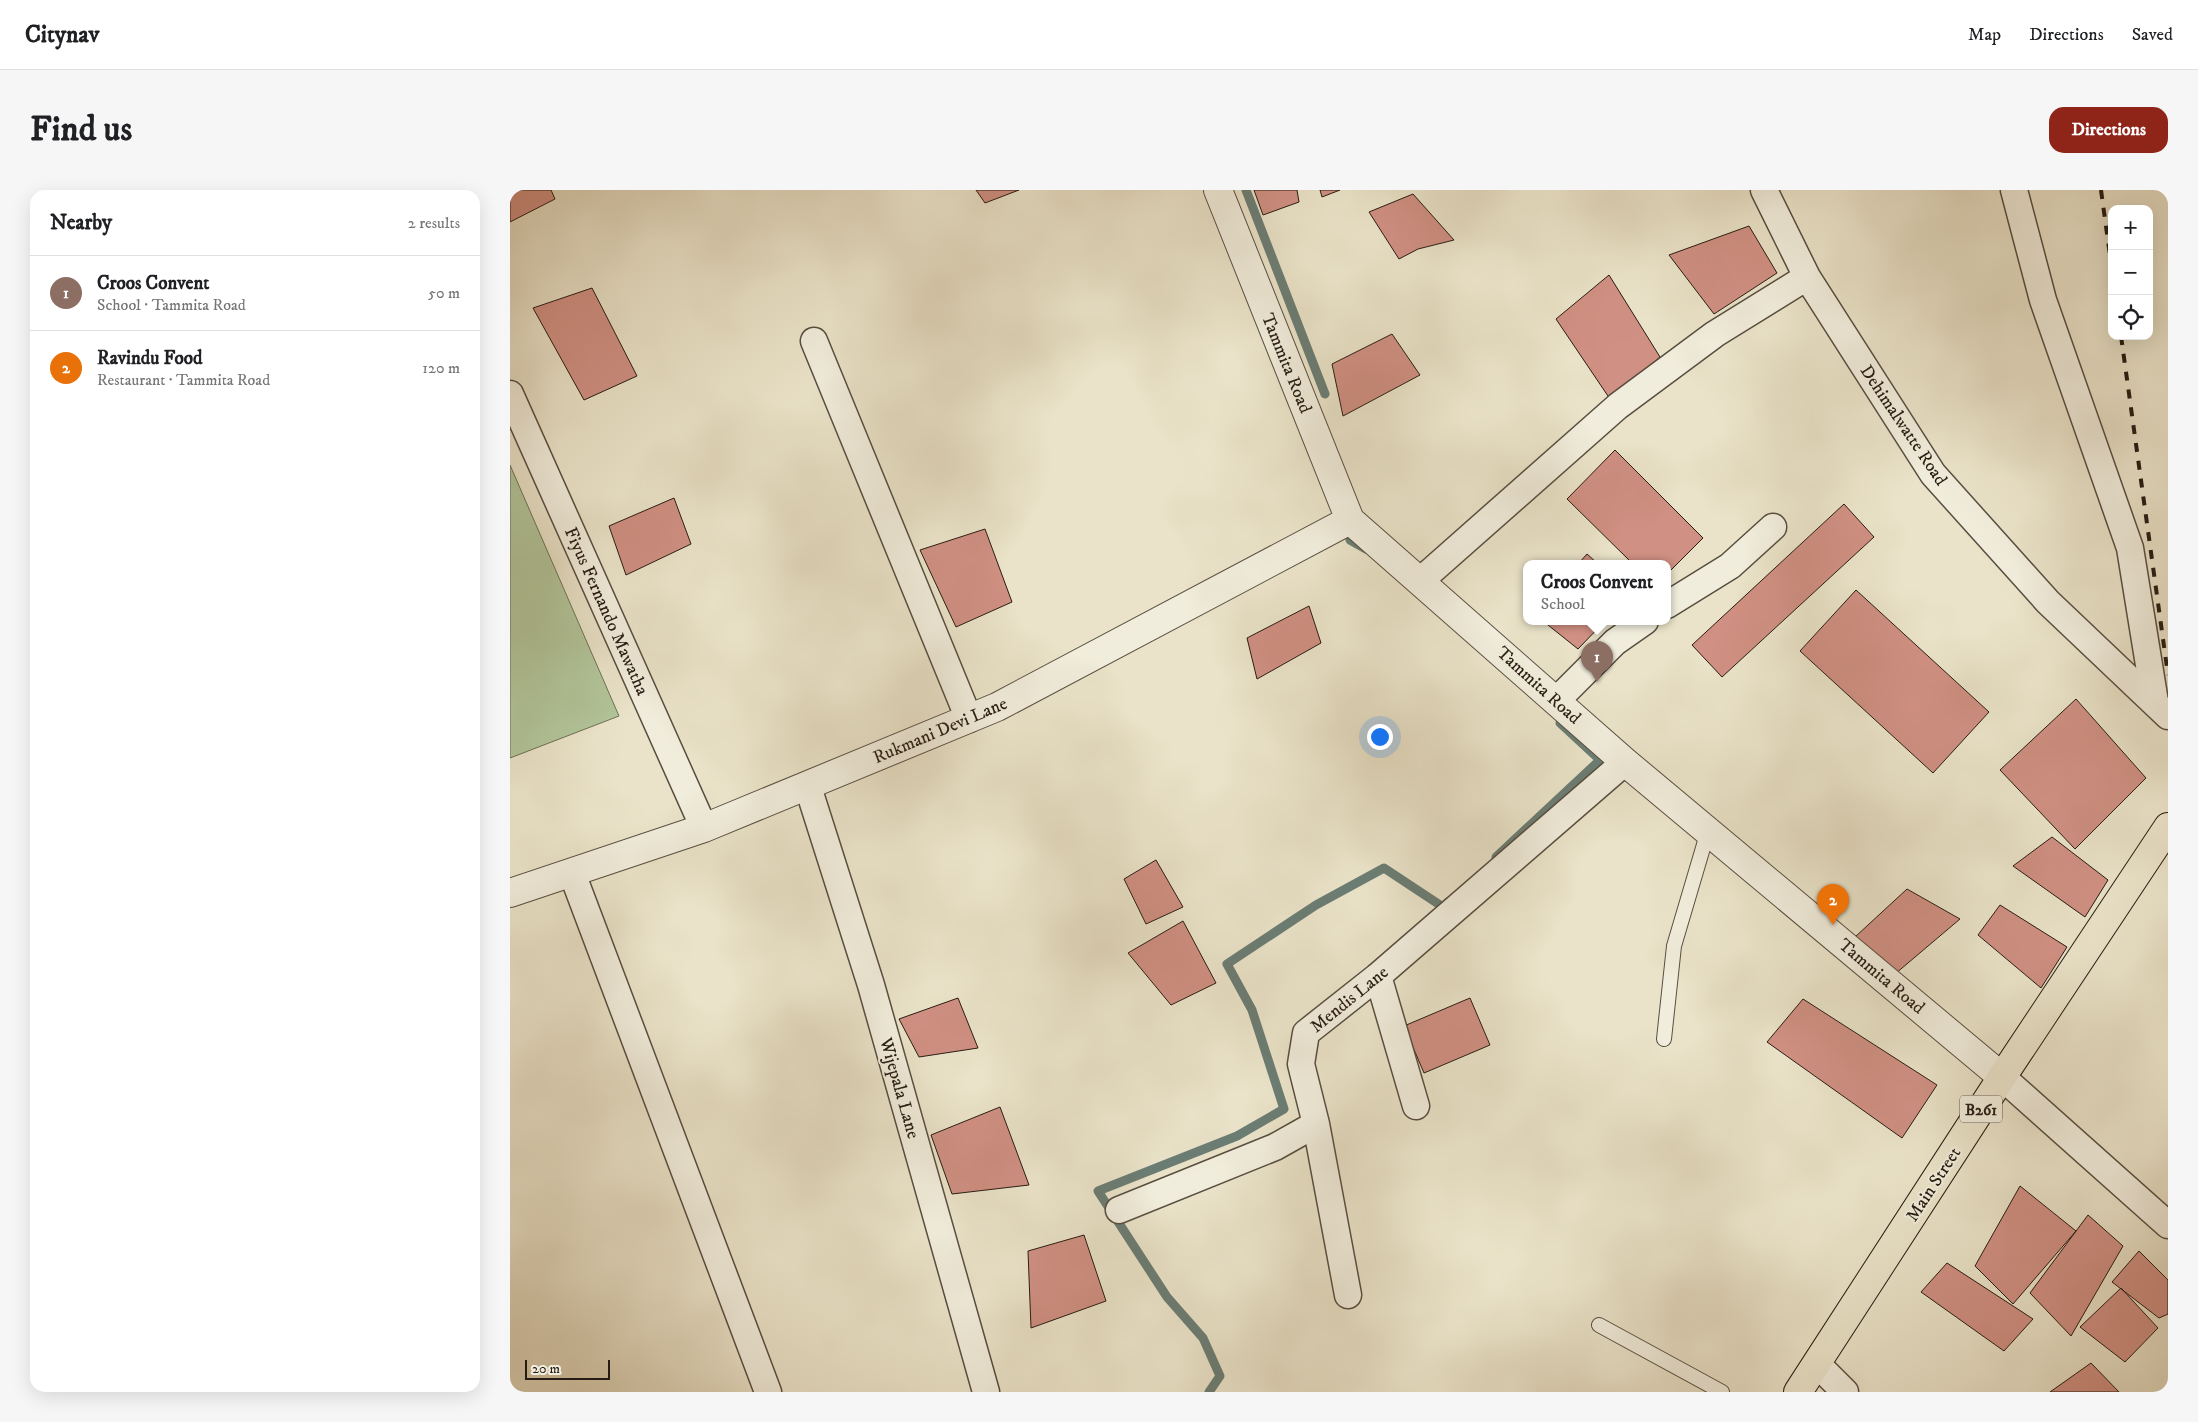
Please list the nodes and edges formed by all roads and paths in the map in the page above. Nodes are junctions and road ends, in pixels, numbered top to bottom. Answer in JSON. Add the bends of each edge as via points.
{"nodes":[{"id":1,"x":1218,"y":190,"type":"edge"},
{"id":2,"x":1764,"y":190,"type":"edge"},
{"id":3,"x":2014,"y":190,"type":"edge"},
{"id":4,"x":1807,"y":276,"type":"junction"},
{"id":5,"x":814,"y":341,"type":"dead end"},
{"id":6,"x":510,"y":394,"type":"edge"},
{"id":7,"x":1350,"y":520,"type":"junction"},
{"id":8,"x":1773,"y":527,"type":"dead end"},
{"id":9,"x":1420,"y":580,"type":"junction"},
{"id":10,"x":1671,"y":603,"type":"edge"},
{"id":11,"x":1639,"y":625,"type":"edge"},
{"id":12,"x":1556,"y":700,"type":"junction"},
{"id":13,"x":2161,"y":709,"type":"edge"},
{"id":14,"x":969,"y":719,"type":"junction"},
{"id":15,"x":1625,"y":762,"type":"junction"},
{"id":16,"x":808,"y":787,"type":"junction"},
{"id":17,"x":2168,"y":827,"type":"edge"},
{"id":18,"x":704,"y":828,"type":"junction"},
{"id":19,"x":1708,"y":831,"type":"junction"},
{"id":20,"x":572,"y":873,"type":"junction"},
{"id":21,"x":510,"y":893,"type":"edge"},
{"id":22,"x":1378,"y":976,"type":"junction"},
{"id":23,"x":1664,"y":1039,"type":"dead end"},
{"id":24,"x":2002,"y":1077,"type":"junction"},
{"id":25,"x":1416,"y":1106,"type":"dead end"},
{"id":26,"x":1316,"y":1124,"type":"junction"},
{"id":27,"x":1119,"y":1210,"type":"dead end"},
{"id":28,"x":2168,"y":1225,"type":"edge"},
{"id":29,"x":1348,"y":1294,"type":"dead end"},
{"id":30,"x":1599,"y":1325,"type":"dead end"},
{"id":31,"x":1817,"y":1364,"type":"junction"},
{"id":32,"x":768,"y":1392,"type":"edge"},
{"id":33,"x":986,"y":1392,"type":"edge"},
{"id":34,"x":1722,"y":1392,"type":"edge"},
{"id":35,"x":1798,"y":1392,"type":"edge"},
{"id":36,"x":1844,"y":1392,"type":"edge"}],
"edges":[{"from":1,"to":7,"type":"street","name":"Tammita Road"},
{"from":2,"to":4,"type":"street","name":"Dehimalwatte Road"},
{"from":3,"to":13,"type":"street","via":[[2043,300],[2130,548]]},
{"from":4,"to":9,"type":"street","via":[[1715,334],[1618,406]]},
{"from":4,"to":13,"type":"street","name":"Dehimalwatte Road","via":[[1933,474],[2048,602]]},
{"from":5,"to":14,"type":"street"},
{"from":6,"to":18,"type":"street","name":"Fiyus Fernando Mawatha"},
{"from":7,"to":9,"type":"street","name":"Tammita Road"},
{"from":7,"to":14,"type":"street","name":"Rukmani Devi Lane"},
{"from":8,"to":10,"type":"street","via":[[1730,566]]},
{"from":9,"to":12,"type":"street","name":"Tammita Road"},
{"from":11,"to":12,"type":"street","via":[[1615,642]]},
{"from":12,"to":15,"type":"street","name":"Tammita Road"},
{"from":14,"to":16,"type":"street","name":"Rukmani Devi Lane"},
{"from":15,"to":19,"type":"street","name":"Tammita Road"},
{"from":15,"to":22,"type":"street","name":"Mendis Lane"},
{"from":16,"to":18,"type":"street","name":"Rukmani Devi Lane"},
{"from":16,"to":33,"type":"street","name":"Wijepala Lane","via":[[871,985]]},
{"from":17,"to":24,"type":"main road","name":"Main Street","number":"B261"},
{"from":18,"to":20,"type":"street","name":"Rukmani Devi Lane"},
{"from":19,"to":23,"type":"lane","via":[[1674,946]]},
{"from":19,"to":24,"type":"street","name":"Tammita Road"},
{"from":20,"to":21,"type":"street","name":"Rukmani Devi Lane"},
{"from":20,"to":32,"type":"street"},
{"from":22,"to":25,"type":"street"},
{"from":22,"to":26,"type":"street","name":"Mendis Lane","via":[[1306,1033],[1301,1064]]},
{"from":24,"to":28,"type":"street"},
{"from":24,"to":31,"type":"main road","name":"Main Street","number":"B261"},
{"from":26,"to":27,"type":"street","via":[[1275,1147]]},
{"from":26,"to":29,"type":"street","name":"Mendis Lane"},
{"from":30,"to":34,"type":"lane"},
{"from":31,"to":35,"type":"main road","name":"Main Street","number":"B261"},
{"from":31,"to":36,"type":"street"}]}
